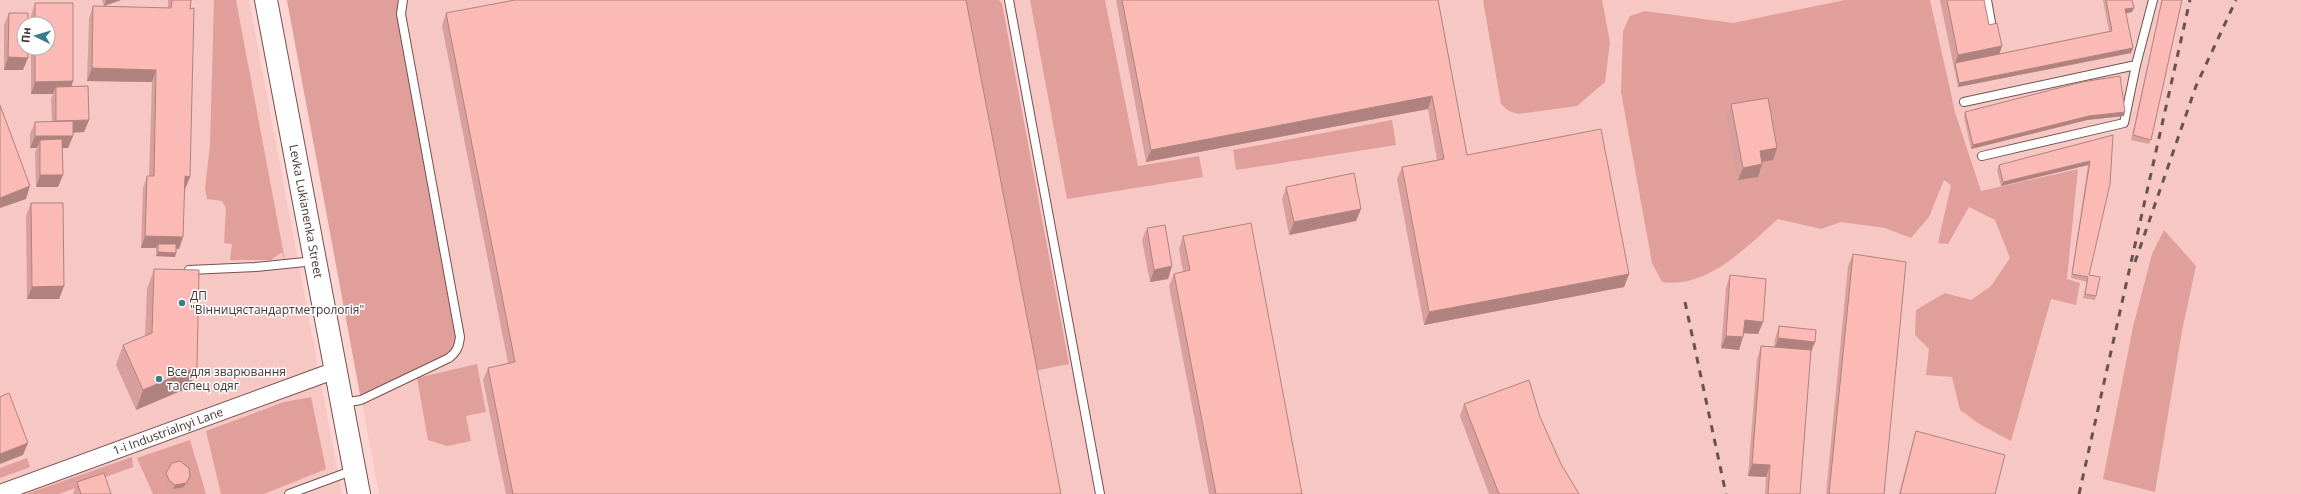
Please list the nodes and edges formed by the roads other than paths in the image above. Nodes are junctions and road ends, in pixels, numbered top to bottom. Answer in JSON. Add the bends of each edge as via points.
{"nodes":[{"id":1,"x":266,"y":0,"type":"edge"},
{"id":2,"x":403,"y":0,"type":"edge"},
{"id":3,"x":1009,"y":0,"type":"edge"},
{"id":4,"x":1987,"y":0,"type":"edge"},
{"id":5,"x":2153,"y":0,"type":"edge"},
{"id":6,"x":1992,"y":28,"type":"edge"},
{"id":7,"x":2136,"y":65,"type":"junction"},
{"id":8,"x":1964,"y":102,"type":"dead end"},
{"id":9,"x":1982,"y":156,"type":"dead end"},
{"id":10,"x":316,"y":261,"type":"junction"},
{"id":11,"x":183,"y":269,"type":"edge"},
{"id":12,"x":336,"y":370,"type":"junction"},
{"id":13,"x":342,"y":403,"type":"junction"},
{"id":14,"x":354,"y":470,"type":"junction"},
{"id":15,"x":0,"y":493,"type":"edge"},
{"id":16,"x":289,"y":494,"type":"edge"},
{"id":17,"x":359,"y":494,"type":"edge"},
{"id":18,"x":1100,"y":494,"type":"edge"}],
"edges":[{"from":1,"to":10,"type":"main road","name":"Levka Lukianenka Street"},
{"from":2,"to":13,"type":"lane","via":[[401,14],[460,337],[458,349],[449,358],[361,400]]},
{"from":3,"to":18,"type":"lane"},
{"from":4,"to":6,"type":"lane"},
{"from":5,"to":7,"type":"lane"},
{"from":7,"to":8,"type":"lane"},
{"from":7,"to":9,"type":"lane","via":[[2124,123]]},
{"from":10,"to":11,"type":"lane","via":[[200,270]]},
{"from":10,"to":12,"type":"main road","name":"Levka Lukianenka Street"},
{"from":12,"to":13,"type":"main road","name":"Levka Lukianenka Street"},
{"from":12,"to":15,"type":"street","name":"1-i Industrialnyi Lane"},
{"from":13,"to":14,"type":"main road","name":"Levka Lukianenka Street"},
{"from":14,"to":16,"type":"lane"},
{"from":14,"to":17,"type":"main road","name":"Levka Lukianenka Street"}]}
